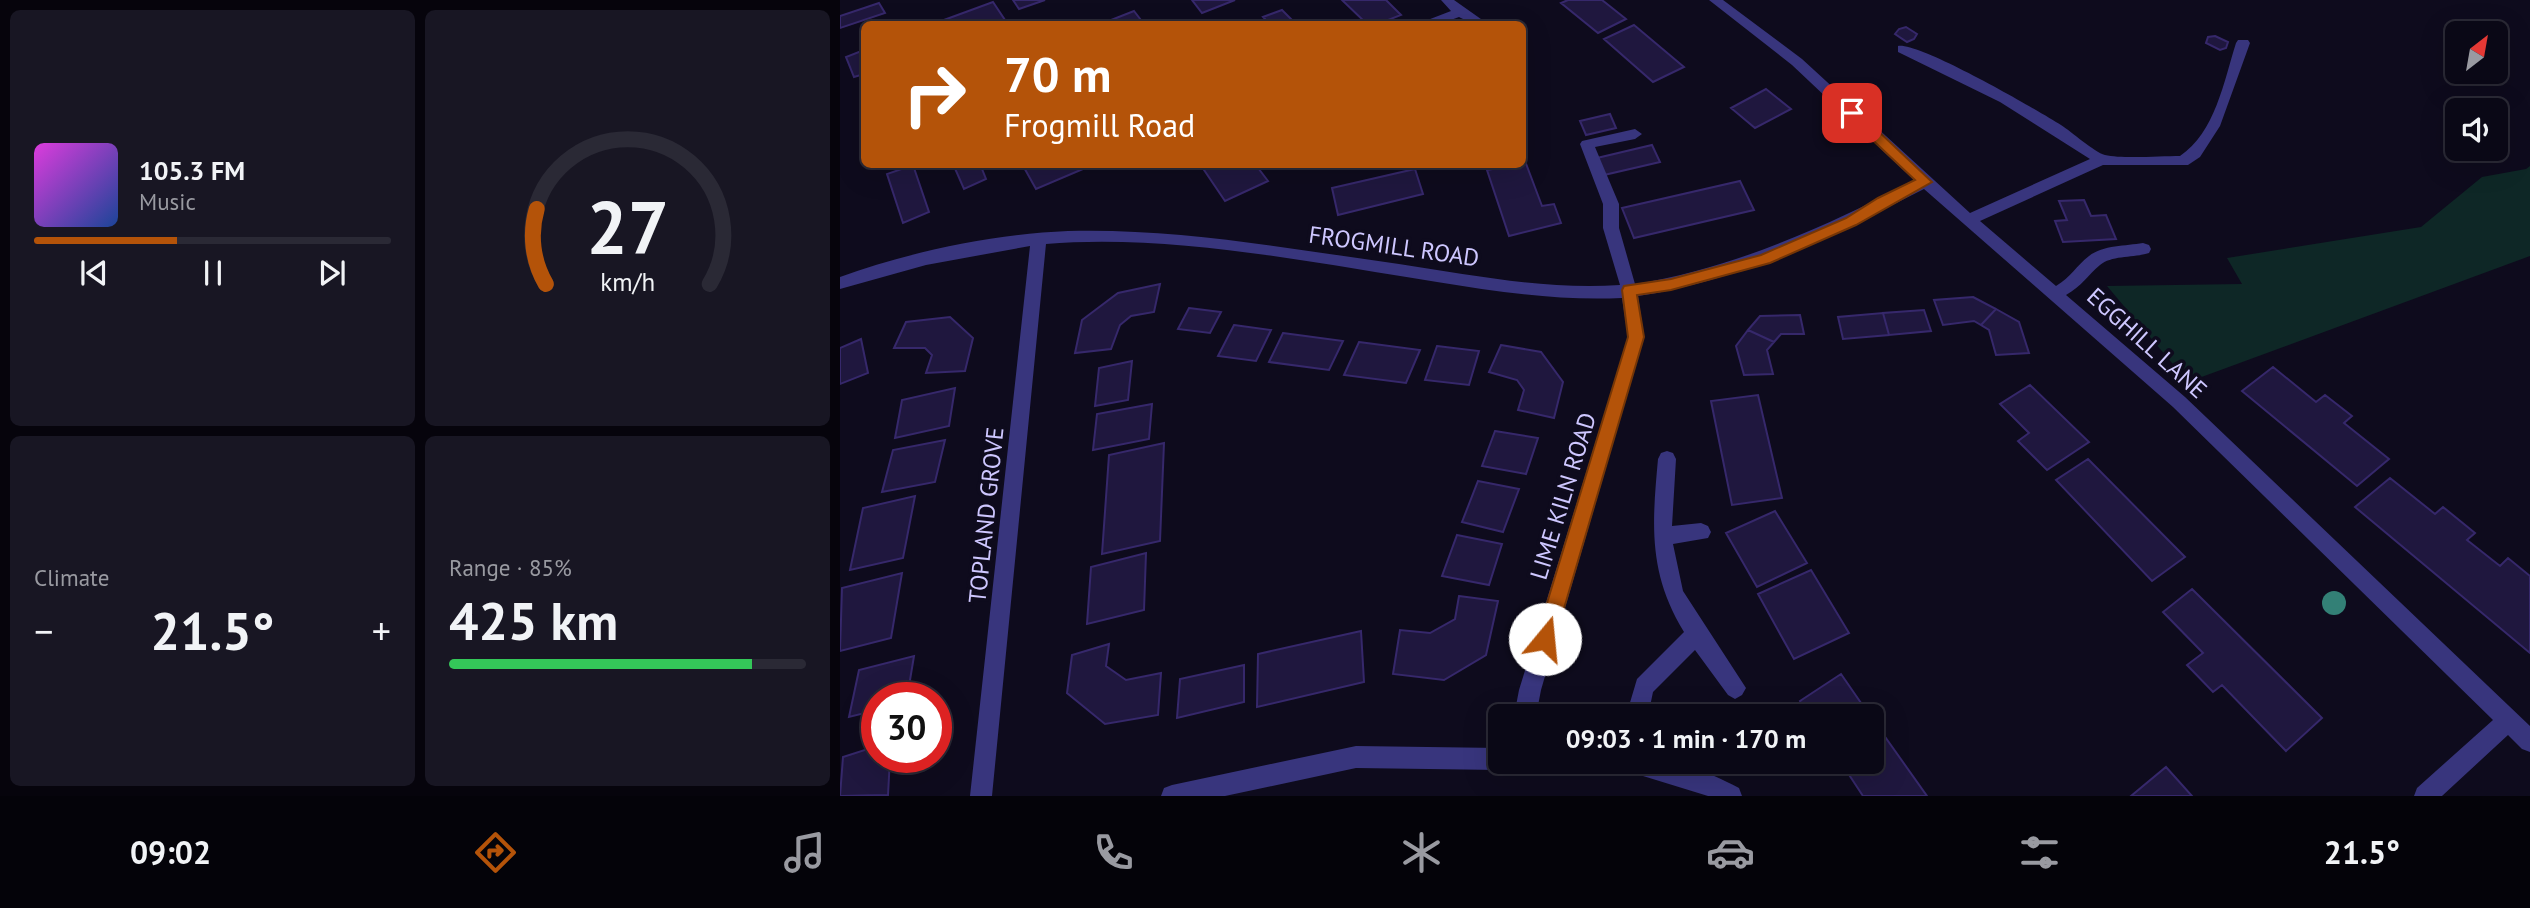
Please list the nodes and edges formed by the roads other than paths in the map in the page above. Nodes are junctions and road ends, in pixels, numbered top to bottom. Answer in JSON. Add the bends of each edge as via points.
{"nodes":[{"id":1,"x":1447,"y":0,"type":"edge"},
{"id":2,"x":1715,"y":0,"type":"edge"},
{"id":3,"x":1460,"y":12,"type":"junction"},
{"id":4,"x":1438,"y":21,"type":"edge"},
{"id":5,"x":1476,"y":21,"type":"edge"},
{"id":6,"x":2243,"y":43,"type":"dead end"},
{"id":7,"x":1903,"y":49,"type":"dead end"},
{"id":8,"x":1636,"y":134,"type":"dead end"},
{"id":9,"x":2101,"y":160,"type":"junction"},
{"id":10,"x":1925,"y":182,"type":"junction"},
{"id":11,"x":1970,"y":219,"type":"junction"},
{"id":12,"x":1039,"y":239,"type":"junction"},
{"id":13,"x":2143,"y":249,"type":"dead end"},
{"id":14,"x":840,"y":283,"type":"edge"},
{"id":15,"x":1629,"y":290,"type":"junction"},
{"id":16,"x":2055,"y":294,"type":"junction"},
{"id":17,"x":1667,"y":459,"type":"dead end"},
{"id":18,"x":1701,"y":532,"type":"dead end"},
{"id":19,"x":1662,"y":536,"type":"junction"},
{"id":20,"x":1697,"y":634,"type":"junction"},
{"id":21,"x":1735,"y":688,"type":"dead end"},
{"id":22,"x":1527,"y":704,"type":"edge"},
{"id":23,"x":1640,"y":704,"type":"edge"},
{"id":24,"x":2508,"y":721,"type":"junction"},
{"id":25,"x":2530,"y":741,"type":"edge"},
{"id":26,"x":1488,"y":759,"type":"edge"},
{"id":27,"x":1673,"y":774,"type":"edge"},
{"id":28,"x":981,"y":796,"type":"edge"},
{"id":29,"x":1172,"y":796,"type":"edge"},
{"id":30,"x":1731,"y":796,"type":"edge"},
{"id":31,"x":2426,"y":796,"type":"edge"}],
"edges":[{"from":1,"to":3,"type":"street"},
{"from":2,"to":10,"type":"street","name":"EGGHILL LANE","via":[[1797,62]]},
{"from":3,"to":4,"type":"street"},
{"from":3,"to":5,"type":"street"},
{"from":6,"to":9,"type":"street","via":[[2211,131],[2195,156],[2183,161]]},
{"from":7,"to":9,"type":"street","via":[[2070,136]]},
{"from":8,"to":15,"type":"street","name":"LIME KILN ROAD","via":[[1587,144],[1611,204],[1611,228]]},
{"from":9,"to":11,"type":"street"},
{"from":10,"to":11,"type":"street","name":"EGGHILL LANE"},
{"from":10,"to":15,"type":"street","name":"FROGMILL ROAD","via":[[1851,222],[1765,259]]},
{"from":11,"to":16,"type":"street","name":"EGGHILL LANE"},
{"from":12,"to":14,"type":"street","name":"FROGMILL ROAD","via":[[952,253]]},
{"from":12,"to":15,"type":"street","name":"FROGMILL ROAD","via":[[1186,241],[1546,289]]},
{"from":12,"to":28,"type":"street","name":"TOPLAND GROVE"},
{"from":13,"to":16,"type":"street","via":[[2105,255]]},
{"from":15,"to":22,"type":"street","name":"LIME KILN ROAD","via":[[1636,337]]},
{"from":16,"to":24,"type":"street","name":"EGGHILL LANE","via":[[2179,402]]},
{"from":17,"to":19,"type":"street"},
{"from":18,"to":19,"type":"street"},
{"from":19,"to":20,"type":"street","via":[[1670,583]]},
{"from":20,"to":21,"type":"street"},
{"from":20,"to":23,"type":"street","via":[[1644,686]]},
{"from":24,"to":25,"type":"street","name":"EGGHILL LANE"},
{"from":24,"to":31,"type":"street"},
{"from":26,"to":29,"type":"street","via":[[1356,757]]},
{"from":27,"to":30,"type":"street"}]}
